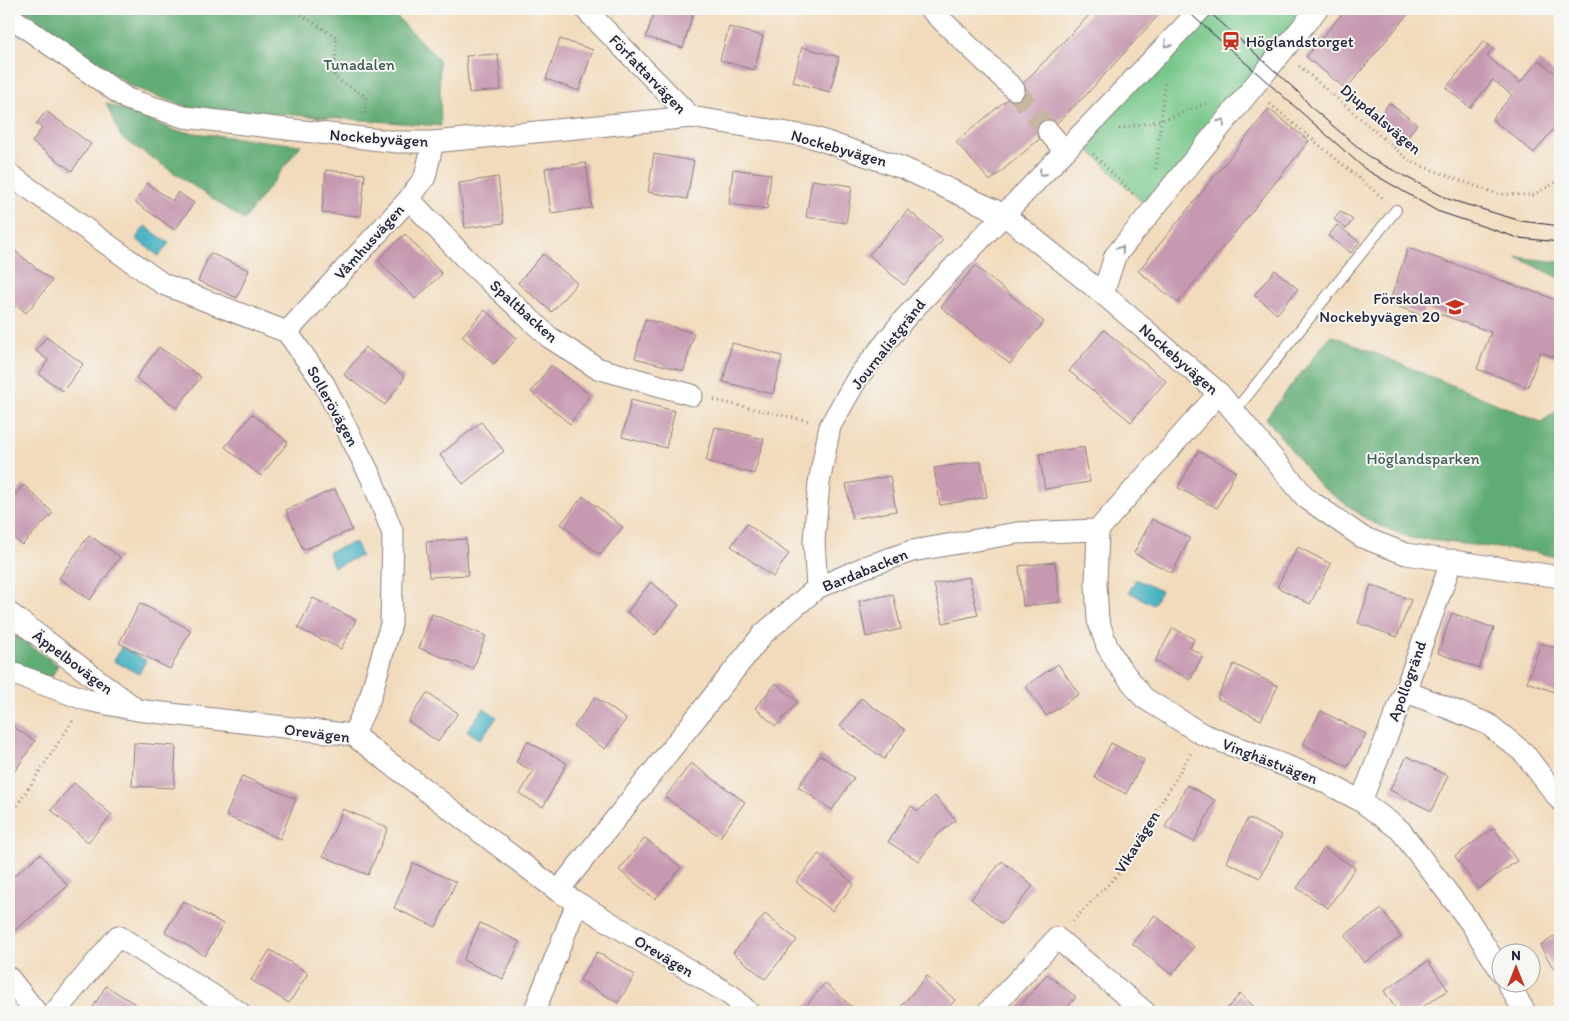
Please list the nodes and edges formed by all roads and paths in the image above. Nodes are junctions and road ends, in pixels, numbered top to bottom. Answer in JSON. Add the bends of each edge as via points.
{"nodes":[{"id":1,"x":293,"y":9,"type":"edge"},
{"id":2,"x":585,"y":9,"type":"edge"},
{"id":3,"x":930,"y":9,"type":"edge"},
{"id":4,"x":1201,"y":9,"type":"edge"},
{"id":5,"x":1317,"y":9,"type":"edge"},
{"id":6,"x":9,"y":16,"type":"edge"},
{"id":7,"x":1168,"y":42,"type":"junction"},
{"id":8,"x":1280,"y":54,"type":"junction"},
{"id":9,"x":1014,"y":89,"type":"tunnel mouth"},
{"id":10,"x":691,"y":117,"type":"junction"},
{"id":11,"x":1048,"y":131,"type":"tunnel mouth"},
{"id":12,"x":365,"y":138,"type":"junction"},
{"id":13,"x":433,"y":142,"type":"junction"},
{"id":14,"x":1070,"y":144,"type":"junction"},
{"id":15,"x":9,"y":174,"type":"edge"},
{"id":16,"x":1155,"y":175,"type":"dead end"},
{"id":17,"x":1560,"y":180,"type":"edge"},
{"id":18,"x":409,"y":199,"type":"junction"},
{"id":19,"x":1396,"y":210,"type":"dead end"},
{"id":20,"x":1150,"y":211,"type":"junction"},
{"id":21,"x":1003,"y":214,"type":"junction"},
{"id":22,"x":1103,"y":294,"type":"junction"},
{"id":23,"x":287,"y":332,"type":"junction"},
{"id":24,"x":1219,"y":393,"type":"junction"},
{"id":25,"x":692,"y":395,"type":"joint"},
{"id":26,"x":1234,"y":412,"type":"junction"},
{"id":27,"x":830,"y":426,"type":"junction"},
{"id":28,"x":1098,"y":530,"type":"junction"},
{"id":29,"x":1452,"y":560,"type":"junction"},
{"id":30,"x":1560,"y":577,"type":"edge"},
{"id":31,"x":817,"y":588,"type":"junction"},
{"id":32,"x":9,"y":613,"type":"edge"},
{"id":33,"x":9,"y":672,"type":"edge"},
{"id":34,"x":1406,"y":691,"type":"junction"},
{"id":35,"x":87,"y":700,"type":"junction"},
{"id":36,"x":137,"y":710,"type":"junction"},
{"id":37,"x":1202,"y":734,"type":"junction"},
{"id":38,"x":353,"y":735,"type":"junction"},
{"id":39,"x":1560,"y":800,"type":"edge"},
{"id":40,"x":1361,"y":801,"type":"junction"},
{"id":41,"x":9,"y":818,"type":"edge"},
{"id":42,"x":558,"y":891,"type":"junction"},
{"id":43,"x":577,"y":903,"type":"junction"},
{"id":44,"x":1057,"y":938,"type":"junction"},
{"id":45,"x":1492,"y":958,"type":"edge"},
{"id":46,"x":9,"y":978,"type":"edge"},
{"id":47,"x":1514,"y":994,"type":"edge"},
{"id":48,"x":36,"y":1012,"type":"edge"},
{"id":49,"x":55,"y":1012,"type":"edge"},
{"id":50,"x":239,"y":1012,"type":"edge"},
{"id":51,"x":534,"y":1012,"type":"edge"},
{"id":52,"x":748,"y":1012,"type":"edge"},
{"id":53,"x":988,"y":1012,"type":"edge"},
{"id":54,"x":1145,"y":1012,"type":"edge"},
{"id":55,"x":1525,"y":1012,"type":"edge"}],
"edges":[{"from":1,"to":12,"type":"path","via":[[337,38],[334,77],[366,97]]},
{"from":2,"to":10,"type":"street","name":"Författarvägen"},
{"from":3,"to":9,"type":"street"},
{"from":4,"to":7,"type":"street"},
{"from":5,"to":8,"type":"street"},
{"from":6,"to":12,"type":"street","name":"Nockebyvägen","via":[[127,100],[184,117]]},
{"from":7,"to":14,"type":"street","one_way":true},
{"from":7,"to":16,"type":"path"},
{"from":8,"to":17,"type":"path","name":"Djupdalsvägen","via":[[1303,69],[1411,162],[1497,194],[1533,195]]},
{"from":20,"to":8,"type":"street","one_way":true},
{"from":10,"to":13,"type":"street","name":"Nockebyvägen"},
{"from":10,"to":21,"type":"street","name":"Nockebyvägen","via":[[812,137],[903,168]]},
{"from":11,"to":14,"type":"street"},
{"from":12,"to":13,"type":"street","name":"Nockebyvägen"},
{"from":13,"to":18,"type":"street","name":"Våmhusvägen","via":[[425,177]]},
{"from":14,"to":20,"type":"path"},
{"from":14,"to":21,"type":"street","one_way":true},
{"from":15,"to":23,"type":"street","via":[[163,284]]},
{"from":18,"to":23,"type":"street","name":"Våmhusvägen"},
{"from":18,"to":25,"type":"street","name":"Spaltbacken","via":[[549,337],[597,368]]},
{"from":19,"to":26,"type":"lane"},
{"from":22,"to":20,"type":"street","one_way":true,"via":[[1115,256]]},
{"from":21,"to":22,"type":"street","name":"Nockebyvägen"},
{"from":21,"to":27,"type":"street","name":"Journalistgränd","via":[[904,318],[858,377]]},
{"from":22,"to":24,"type":"street","name":"Nockebyvägen"},
{"from":23,"to":38,"type":"street","name":"Sollerövägen","via":[[324,384],[371,476],[393,534],[391,624],[370,698]]},
{"from":24,"to":26,"type":"street","name":"Nockebyvägen"},
{"from":24,"to":28,"type":"street"},
{"from":25,"to":27,"type":"path"},
{"from":26,"to":29,"type":"street","name":"Nockebyvägen","via":[[1306,498],[1362,537],[1406,554]]},
{"from":27,"to":31,"type":"street","name":"Journalistgränd","via":[[819,482],[814,541]]},
{"from":28,"to":31,"type":"street","name":"Bardabacken","via":[[1017,533],[912,551]]},
{"from":28,"to":37,"type":"street","name":"Vinghästvägen","via":[[1098,620],[1107,646],[1144,698]]},
{"from":29,"to":30,"type":"street","name":"Nockebyvägen"},
{"from":29,"to":34,"type":"street","name":"Apollogränd"},
{"from":31,"to":42,"type":"street","name":"Bardabacken","via":[[763,634]]},
{"from":32,"to":36,"type":"street","name":"Äppelbovägen"},
{"from":33,"to":35,"type":"street","name":"Orevägen"},
{"from":34,"to":39,"type":"street","via":[[1488,724],[1524,753]]},
{"from":34,"to":40,"type":"street","name":"Apollogränd"},
{"from":35,"to":36,"type":"street","name":"Orevägen"},
{"from":35,"to":41,"type":"path"},
{"from":36,"to":38,"type":"street","name":"Orevägen"},
{"from":37,"to":40,"type":"street","name":"Vinghästvägen","via":[[1315,777]]},
{"from":37,"to":44,"type":"path","name":"Vikavägen","via":[[1120,872]]},
{"from":38,"to":42,"type":"street","name":"Orevägen"},
{"from":40,"to":45,"type":"street","name":"Vinghästvägen","via":[[1400,830],[1470,922]]},
{"from":42,"to":43,"type":"street","name":"Orevägen"},
{"from":43,"to":51,"type":"street"},
{"from":43,"to":52,"type":"street","name":"Orevägen","via":[[732,996]]},
{"from":44,"to":53,"type":"street"},
{"from":44,"to":54,"type":"street"},
{"from":46,"to":48,"type":"street"},
{"from":47,"to":55,"type":"street"},
{"from":49,"to":50,"type":"street","via":[[118,936]]}]}
